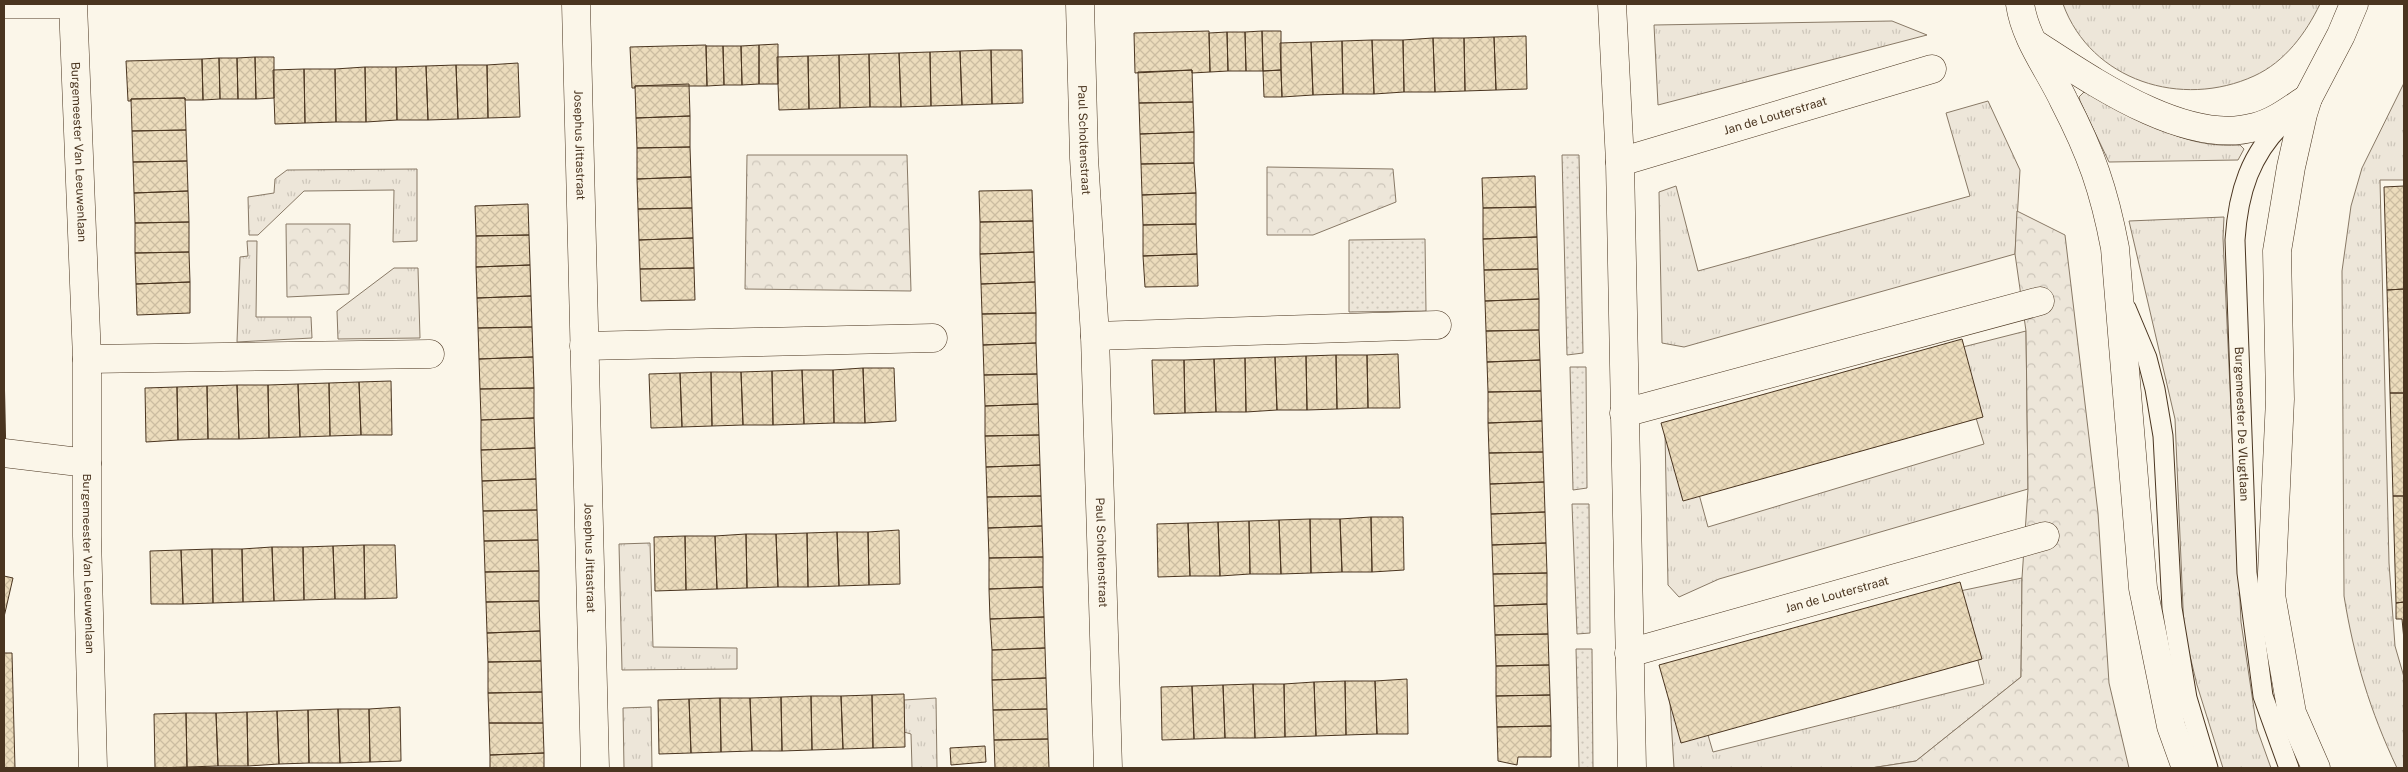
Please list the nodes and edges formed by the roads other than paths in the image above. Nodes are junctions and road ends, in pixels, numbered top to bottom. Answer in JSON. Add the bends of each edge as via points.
{"nodes":[{"id":1,"x":4,"y":4,"type":"edge"},
{"id":2,"x":64,"y":4,"type":"edge"},
{"id":3,"x":73,"y":4,"type":"edge"},
{"id":4,"x":576,"y":4,"type":"edge"},
{"id":5,"x":1080,"y":4,"type":"edge"},
{"id":6,"x":1612,"y":4,"type":"edge"},
{"id":7,"x":2020,"y":4,"type":"edge"},
{"id":8,"x":2354,"y":4,"type":"edge"},
{"id":9,"x":2033,"y":43,"type":"junction"},
{"id":10,"x":1932,"y":69,"type":"dead end"},
{"id":11,"x":2308,"y":98,"type":"junction"},
{"id":12,"x":1620,"y":162,"type":"junction"},
{"id":13,"x":2119,"y":291,"type":"junction"},
{"id":14,"x":2040,"y":300,"type":"dead end"},
{"id":15,"x":1437,"y":325,"type":"dead end"},
{"id":16,"x":1095,"y":336,"type":"junction"},
{"id":17,"x":933,"y":338,"type":"dead end"},
{"id":18,"x":584,"y":346,"type":"junction"},
{"id":19,"x":430,"y":354,"type":"dead end"},
{"id":20,"x":87,"y":359,"type":"junction"},
{"id":21,"x":1624,"y":413,"type":"junction"},
{"id":22,"x":4,"y":453,"type":"edge"},
{"id":23,"x":87,"y":463,"type":"junction"},
{"id":24,"x":2045,"y":536,"type":"dead end"},
{"id":25,"x":1630,"y":653,"type":"junction"},
{"id":26,"x":93,"y":768,"type":"edge"},
{"id":27,"x":595,"y":768,"type":"edge"},
{"id":28,"x":1108,"y":768,"type":"edge"},
{"id":29,"x":1632,"y":768,"type":"edge"},
{"id":30,"x":2186,"y":768,"type":"edge"},
{"id":31,"x":2208,"y":768,"type":"edge"},
{"id":32,"x":2289,"y":768,"type":"edge"},
{"id":33,"x":2316,"y":768,"type":"edge"}],
"edges":[{"from":1,"to":2,"type":"street"},
{"from":3,"to":20,"type":"street","name":"Burgemeester Van Leeuwenlaan"},
{"from":4,"to":18,"type":"street","name":"Josephus Jittastraat"},
{"from":5,"to":16,"type":"street","name":"Paul Scholtenstraat","via":[[1084,158]]},
{"from":6,"to":12,"type":"street"},
{"from":7,"to":9,"type":"street"},
{"from":8,"to":11,"type":"street","name":"Burgemeester De Vlugtlaan"},
{"from":9,"to":11,"type":"street","via":[[2146,109],[2200,129],[2254,128]]},
{"from":9,"to":13,"type":"street","via":[[2064,99],[2098,173],[2115,248]]},
{"from":10,"to":12,"type":"street","name":"Jan de Louterstraat"},
{"from":11,"to":32,"type":"lane","name":"Burgemeester De Vlugtlaan","via":[[2267,139],[2249,168],[2240,198],[2236,240],[2247,573],[2263,696]]},
{"from":11,"to":33,"type":"street","name":"Burgemeester De Vlugtlaan","via":[[2291,167],[2277,251],[2280,400],[2271,595],[2292,713]]},
{"from":12,"to":21,"type":"street"},
{"from":13,"to":30,"type":"street","via":[[2143,588],[2171,726]]},
{"from":13,"to":31,"type":"lane","via":[[2147,358],[2155,389],[2163,436],[2172,608],[2186,698]]},
{"from":14,"to":21,"type":"street"},
{"from":15,"to":16,"type":"street"},
{"from":16,"to":28,"type":"street","name":"Paul Scholtenstraat"},
{"from":17,"to":18,"type":"street"},
{"from":18,"to":27,"type":"street","name":"Josephus Jittastraat"},
{"from":19,"to":20,"type":"street"},
{"from":20,"to":23,"type":"street","name":"Burgemeester Van Leeuwenlaan"},
{"from":21,"to":25,"type":"street"},
{"from":22,"to":23,"type":"street"},
{"from":23,"to":26,"type":"street","name":"Burgemeester Van Leeuwenlaan"},
{"from":24,"to":25,"type":"street","name":"Jan de Louterstraat"},
{"from":25,"to":29,"type":"street"}]}
